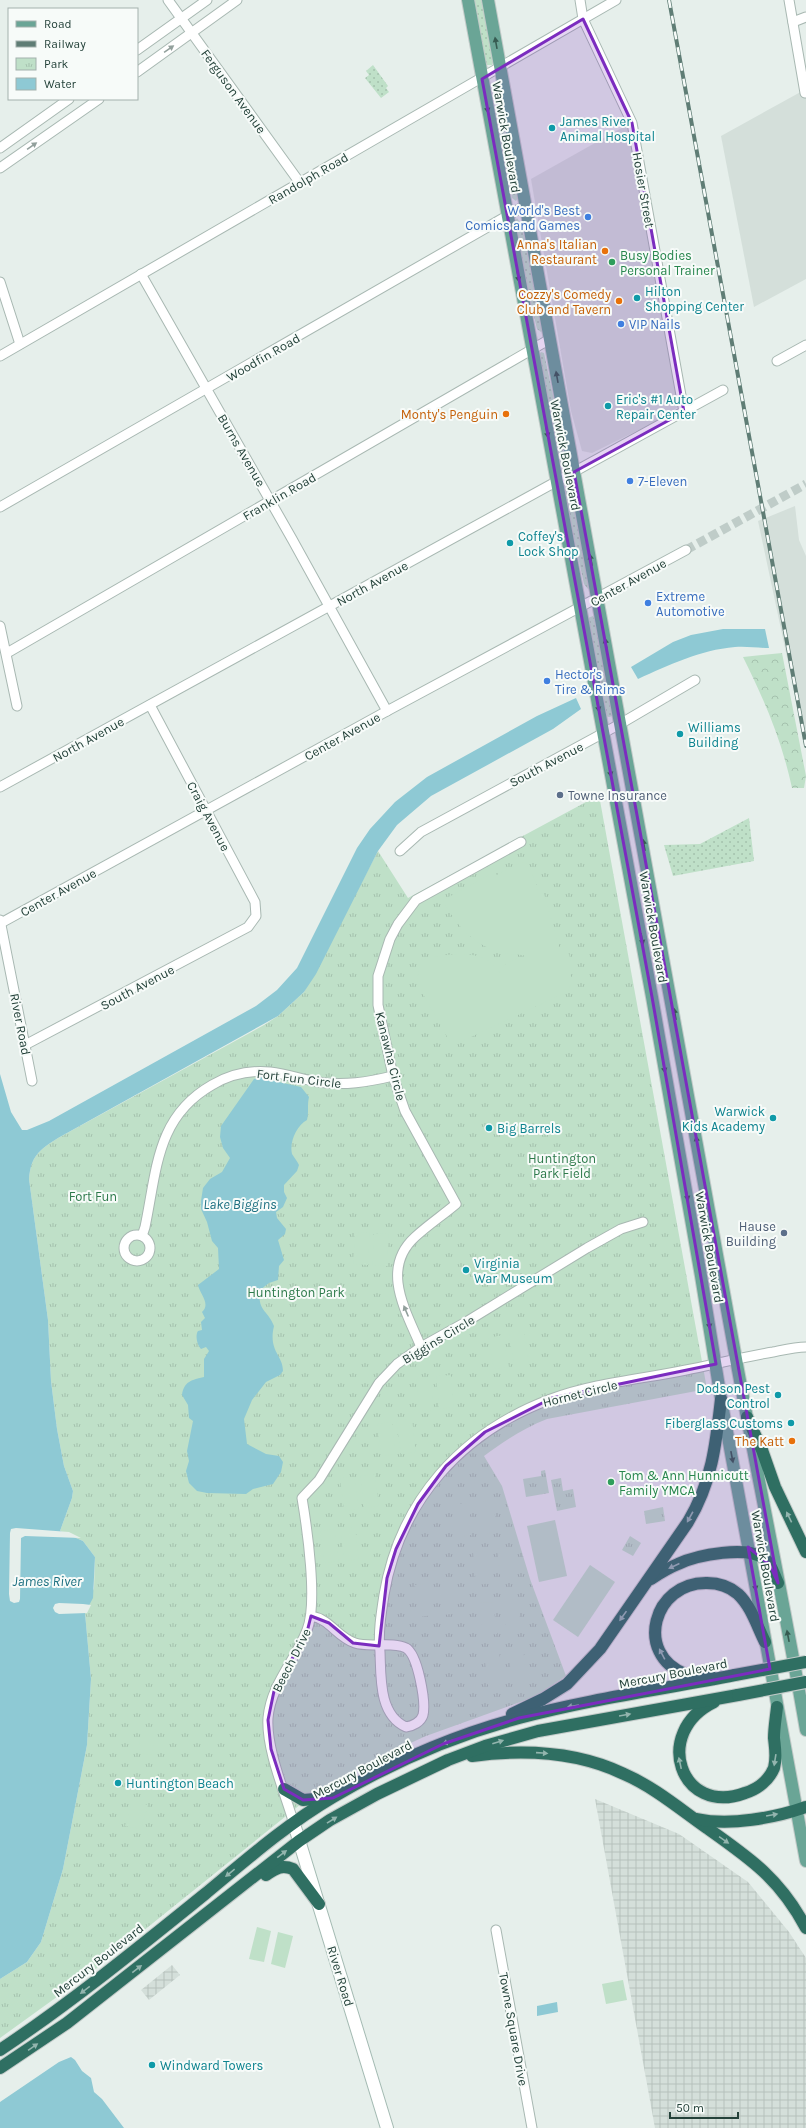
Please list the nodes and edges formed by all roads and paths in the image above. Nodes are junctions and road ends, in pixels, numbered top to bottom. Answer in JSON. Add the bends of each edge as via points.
{"nodes":[{"id":1,"x":168,"y":0,"type":"edge"},
{"id":2,"x":207,"y":0,"type":"edge"},
{"id":3,"x":237,"y":0,"type":"edge"},
{"id":4,"x":468,"y":0,"type":"edge"},
{"id":5,"x":488,"y":0,"type":"edge"},
{"id":6,"x":580,"y":0,"type":"edge"},
{"id":7,"x":616,"y":0,"type":"edge"},
{"id":8,"x":790,"y":0,"type":"edge"},
{"id":9,"x":806,"y":17,"type":"edge"},
{"id":10,"x":182,"y":18,"type":"junction"},
{"id":11,"x":583,"y":19,"type":"junction"},
{"id":12,"x":793,"y":22,"type":"junction"},
{"id":13,"x":192,"y":33,"type":"junction"},
{"id":14,"x":138,"y":49,"type":"edge"},
{"id":15,"x":501,"y":68,"type":"junction"},
{"id":16,"x":138,"y":71,"type":"edge"},
{"id":17,"x":482,"y":79,"type":"junction"},
{"id":18,"x":805,"y":93,"type":"edge"},
{"id":19,"x":68,"y":100,"type":"edge"},
{"id":20,"x":98,"y":100,"type":"edge"},
{"id":21,"x":0,"y":148,"type":"edge"},
{"id":22,"x":0,"y":168,"type":"edge"},
{"id":23,"x":300,"y":183,"type":"junction"},
{"id":24,"x":526,"y":205,"type":"junction"},
{"id":25,"x":507,"y":216,"type":"junction"},
{"id":26,"x":141,"y":274,"type":"junction"},
{"id":27,"x":0,"y":282,"type":"edge"},
{"id":28,"x":550,"y":338,"type":"junction"},
{"id":29,"x":20,"y":344,"type":"junction"},
{"id":30,"x":806,"y":345,"type":"edge"},
{"id":31,"x":532,"y":349,"type":"junction"},
{"id":32,"x":0,"y":356,"type":"edge"},
{"id":33,"x":777,"y":361,"type":"dead end"},
{"id":34,"x":207,"y":389,"type":"junction"},
{"id":35,"x":723,"y":390,"type":"dead end"},
{"id":36,"x":684,"y":412,"type":"junction"},
{"id":37,"x":574,"y":472,"type":"junction"},
{"id":38,"x":556,"y":482,"type":"junction"},
{"id":39,"x":270,"y":501,"type":"junction"},
{"id":40,"x":0,"y":507,"type":"edge"},
{"id":41,"x":686,"y":550,"type":"tunnel mouth"},
{"id":42,"x":598,"y":599,"type":"junction"},
{"id":43,"x":329,"y":607,"type":"junction"},
{"id":44,"x":580,"y":608,"type":"junction"},
{"id":45,"x":0,"y":626,"type":"edge"},
{"id":46,"x":7,"y":653,"type":"junction"},
{"id":47,"x":695,"y":680,"type":"dead end"},
{"id":48,"x":150,"y":705,"type":"junction"},
{"id":49,"x":17,"y":706,"type":"dead end"},
{"id":50,"x":387,"y":711,"type":"junction"},
{"id":51,"x":620,"y":724,"type":"junction"},
{"id":52,"x":603,"y":733,"type":"junction"},
{"id":53,"x":0,"y":787,"type":"edge"},
{"id":54,"x":206,"y":811,"type":"junction"},
{"id":55,"x":521,"y":842,"type":"dead end"},
{"id":56,"x":400,"y":851,"type":"dead end"},
{"id":57,"x":654,"y":897,"type":"junction"},
{"id":58,"x":635,"y":901,"type":"junction"},
{"id":59,"x":0,"y":922,"type":"edge"},
{"id":60,"x":248,"y":927,"type":"joint"},
{"id":61,"x":671,"y":994,"type":"junction"},
{"id":62,"x":652,"y":997,"type":"junction"},
{"id":63,"x":25,"y":1045,"type":"junction"},
{"id":64,"x":393,"y":1076,"type":"junction"},
{"id":65,"x":32,"y":1080,"type":"dead end"},
{"id":66,"x":643,"y":1222,"type":"dead end"},
{"id":67,"x":712,"y":1226,"type":"junction"},
{"id":68,"x":693,"y":1230,"type":"junction"},
{"id":69,"x":142,"y":1236,"type":"dead end"},
{"id":70,"x":421,"y":1346,"type":"junction"},
{"id":71,"x":806,"y":1347,"type":"edge"},
{"id":72,"x":736,"y":1359,"type":"junction"},
{"id":73,"x":716,"y":1364,"type":"junction"},
{"id":74,"x":721,"y":1399,"type":"junction"},
{"id":75,"x":747,"y":1417,"type":"junction"},
{"id":76,"x":749,"y":1552,"type":"junction"},
{"id":77,"x":806,"y":1552,"type":"edge"},
{"id":78,"x":778,"y":1583,"type":"junction"},
{"id":79,"x":645,"y":1584,"type":"junction"},
{"id":80,"x":311,"y":1616,"type":"junction"},
{"id":81,"x":765,"y":1642,"type":"junction"},
{"id":82,"x":379,"y":1646,"type":"junction"},
{"id":83,"x":806,"y":1662,"type":"edge"},
{"id":84,"x":735,"y":1676,"type":"junction"},
{"id":85,"x":806,"y":1682,"type":"edge"},
{"id":86,"x":724,"y":1697,"type":"junction"},
{"id":87,"x":777,"y":1707,"type":"junction"},
{"id":88,"x":485,"y":1729,"type":"junction"},
{"id":89,"x":806,"y":1730,"type":"edge"},
{"id":90,"x":448,"y":1760,"type":"junction"},
{"id":91,"x":284,"y":1789,"type":"junction"},
{"id":92,"x":333,"y":1798,"type":"junction"},
{"id":93,"x":801,"y":1808,"type":"edge"},
{"id":94,"x":692,"y":1818,"type":"junction"},
{"id":95,"x":294,"y":1824,"type":"junction"},
{"id":96,"x":299,"y":1841,"type":"junction"},
{"id":97,"x":806,"y":1861,"type":"edge"},
{"id":98,"x":236,"y":1891,"type":"junction"},
{"id":99,"x":319,"y":1904,"type":"junction"},
{"id":100,"x":806,"y":1928,"type":"edge"},
{"id":101,"x":496,"y":1930,"type":"dead end"},
{"id":102,"x":0,"y":2050,"type":"edge"},
{"id":103,"x":0,"y":2068,"type":"edge"},
{"id":104,"x":388,"y":2128,"type":"edge"},
{"id":105,"x":532,"y":2128,"type":"edge"}],
"edges":[{"from":1,"to":10,"type":"street","name":"Ferguson Avenue"},
{"from":2,"to":10,"type":"street"},
{"from":3,"to":13,"type":"street"},
{"from":4,"to":17,"type":"main road","name":"Warwick Boulevard"},
{"from":15,"to":5,"type":"main road","name":"Warwick Boulevard","one_way":true},
{"from":6,"to":11,"type":"street","name":"Hosier Street"},
{"from":7,"to":11,"type":"street","name":"Randolph Road"},
{"from":8,"to":12,"type":"street"},
{"from":9,"to":12,"type":"street"},
{"from":10,"to":13,"type":"street","name":"Ferguson Avenue"},
{"from":10,"to":14,"type":"street"},
{"from":11,"to":15,"type":"street","name":"Randolph Road"},
{"from":11,"to":36,"type":"street","name":"Hosier Street","via":[[632,123]]},
{"from":12,"to":18,"type":"street"},
{"from":16,"to":13,"type":"street","one_way":true},
{"from":13,"to":23,"type":"street","name":"Ferguson Avenue"},
{"from":15,"to":17,"type":"street","name":"Randolph Road"},
{"from":15,"to":24,"type":"main road","name":"Warwick Boulevard"},
{"from":17,"to":23,"type":"street","name":"Randolph Road"},
{"from":17,"to":25,"type":"main road","name":"Warwick Boulevard","one_way":true},
{"from":19,"to":21,"type":"street"},
{"from":22,"to":20,"type":"street","one_way":true},
{"from":23,"to":26,"type":"street","name":"Randolph Road"},
{"from":24,"to":25,"type":"street","name":"Woodfin Road"},
{"from":24,"to":28,"type":"main road","name":"Warwick Boulevard"},
{"from":25,"to":31,"type":"main road","name":"Warwick Boulevard","one_way":true},
{"from":25,"to":34,"type":"street","name":"Woodfin Road"},
{"from":26,"to":29,"type":"street","name":"Randolph Road"},
{"from":26,"to":34,"type":"street","name":"Burns Avenue"},
{"from":27,"to":29,"type":"street"},
{"from":28,"to":31,"type":"street","name":"Franklin Road"},
{"from":37,"to":28,"type":"main road","name":"Warwick Boulevard","one_way":true},
{"from":29,"to":32,"type":"street","name":"Randolph Road"},
{"from":30,"to":33,"type":"street"},
{"from":31,"to":38,"type":"main road","name":"Warwick Boulevard","one_way":true},
{"from":31,"to":39,"type":"street","name":"Franklin Road"},
{"from":34,"to":39,"type":"street","name":"Burns Avenue"},
{"from":34,"to":40,"type":"street","name":"Woodfin Road"},
{"from":35,"to":36,"type":"street","name":"North Avenue"},
{"from":36,"to":37,"type":"street","name":"North Avenue"},
{"from":37,"to":38,"type":"street","name":"North Avenue"},
{"from":42,"to":37,"type":"main road","name":"Warwick Boulevard","one_way":true},
{"from":38,"to":43,"type":"street","name":"North Avenue"},
{"from":38,"to":44,"type":"main road","name":"Warwick Boulevard"},
{"from":39,"to":43,"type":"street","name":"Burns Avenue"},
{"from":39,"to":46,"type":"street","name":"Franklin Road"},
{"from":41,"to":42,"type":"street","name":"Center Avenue"},
{"from":42,"to":44,"type":"street","name":"Center Avenue"},
{"from":51,"to":42,"type":"main road","name":"Warwick Boulevard","one_way":true},
{"from":43,"to":48,"type":"street","name":"North Avenue"},
{"from":43,"to":50,"type":"street","name":"Burns Avenue"},
{"from":44,"to":50,"type":"street","name":"Center Avenue"},
{"from":44,"to":52,"type":"main road","name":"Warwick Boulevard","one_way":true},
{"from":45,"to":46,"type":"street"},
{"from":46,"to":49,"type":"street"},
{"from":47,"to":51,"type":"street","name":"South Avenue"},
{"from":48,"to":53,"type":"street","name":"North Avenue"},
{"from":48,"to":54,"type":"street","name":"Craig Avenue"},
{"from":50,"to":54,"type":"street","name":"Center Avenue"},
{"from":51,"to":52,"type":"street","name":"South Avenue"},
{"from":57,"to":51,"type":"main road","name":"Warwick Boulevard","one_way":true},
{"from":52,"to":56,"type":"street","name":"South Avenue","via":[[421,832]]},
{"from":52,"to":58,"type":"main road","name":"Warwick Boulevard","one_way":true},
{"from":54,"to":59,"type":"street","name":"Center Avenue"},
{"from":54,"to":60,"type":"street","name":"Craig Avenue","via":[[255,902],[256,916]]},
{"from":55,"to":64,"type":"street","name":"Kanawha Circle","via":[[416,900],[396,926],[378,976],[378,1006]]},
{"from":57,"to":58,"type":"main road"},
{"from":57,"to":61,"type":"main road","name":"Warwick Boulevard"},
{"from":58,"to":62,"type":"main road","name":"Warwick Boulevard","one_way":true},
{"from":59,"to":63,"type":"street","name":"River Road"},
{"from":60,"to":63,"type":"street","name":"South Avenue"},
{"from":61,"to":62,"type":"main road"},
{"from":67,"to":61,"type":"main road","name":"Warwick Boulevard","one_way":true},
{"from":62,"to":68,"type":"main road","name":"Warwick Boulevard","one_way":true},
{"from":63,"to":65,"type":"street","name":"River Road"},
{"from":64,"to":69,"type":"street","name":"Fort Fun Circle","via":[[369,1081],[336,1083],[259,1072],[239,1074],[220,1080],[192,1098],[169,1126]]},
{"from":70,"to":64,"type":"street","name":"Kanawha Circle","one_way":true,"via":[[400,1297],[397,1281],[399,1262],[415,1237],[456,1204],[405,1112]]},
{"from":66,"to":70,"type":"street","name":"Biggins Circle","via":[[614,1233],[466,1322]]},
{"from":67,"to":68,"type":"main road"},
{"from":67,"to":72,"type":"main road","name":"Warwick Boulevard"},
{"from":68,"to":73,"type":"main road","name":"Warwick Boulevard","one_way":true},
{"from":70,"to":80,"type":"street","name":"Biggins Circle","via":[[397,1364],[378,1383],[320,1480],[302,1498],[306,1523]]},
{"from":71,"to":72,"type":"street","name":"Hornet Circle"},
{"from":72,"to":73,"type":"street","name":"Hornet Circle"},
{"from":72,"to":75,"type":"main road","name":"Warwick Boulevard"},
{"from":73,"to":74,"type":"main road","name":"Warwick Boulevard"},
{"from":73,"to":82,"type":"street","name":"Hornet Circle","via":[[580,1390],[552,1398],[501,1422],[464,1448],[429,1486],[414,1510],[396,1549],[386,1585]]},
{"from":74,"to":76,"type":"main road","name":"Warwick Boulevard","one_way":true},
{"from":74,"to":79,"type":"highway","one_way":true,"via":[[716,1447],[705,1488],[688,1522]]},
{"from":77,"to":75,"type":"highway","one_way":true,"via":[[775,1487]]},
{"from":75,"to":78,"type":"main road","name":"Warwick Boulevard"},
{"from":76,"to":78,"type":"highway","via":[[766,1559]]},
{"from":76,"to":79,"type":"highway","one_way":true,"via":[[720,1554],[680,1563]]},
{"from":76,"to":81,"type":"main road","name":"Warwick Boulevard","one_way":true},
{"from":89,"to":78,"type":"main road","name":"Warwick Boulevard","one_way":true},
{"from":79,"to":88,"type":"highway","one_way":true,"via":[[600,1649],[576,1676],[554,1693]]},
{"from":80,"to":82,"type":"street","name":"Beech Drive","via":[[329,1623],[353,1643]]},
{"from":80,"to":91,"type":"street","name":"Beech Drive","via":[[307,1632],[276,1687],[269,1710],[269,1739]]},
{"from":84,"to":81,"type":"highway","one_way":true,"via":[[687,1674],[674,1668],[664,1659],[656,1640],[655,1629],[658,1614],[666,1600],[680,1589],[696,1584],[711,1583],[726,1587],[739,1595],[747,1606]]},
{"from":81,"to":87,"type":"main road","name":"Warwick Boulevard"},
{"from":82,"to":82,"type":"street","name":"Beech Drive","via":[[388,1711],[399,1724],[406,1727],[415,1724],[423,1715],[415,1658],[411,1652],[400,1646]]},
{"from":83,"to":84,"type":"highway","name":"Mercury Boulevard","bridge":true},
{"from":84,"to":88,"type":"highway","name":"Mercury Boulevard","one_way":true,"via":[[551,1710]]},
{"from":85,"to":86,"type":"highway","bridge":true},
{"from":87,"to":86,"type":"highway","one_way":true,"via":[[774,1737],[776,1756],[771,1774],[751,1792],[718,1796],[700,1790],[685,1777],[679,1762],[678,1747],[684,1728],[693,1717]]},
{"from":90,"to":86,"type":"highway","one_way":true,"via":[[538,1731]]},
{"from":87,"to":93,"type":"main road","name":"Warwick Boulevard"},
{"from":88,"to":92,"type":"highway","name":"Mercury Boulevard","one_way":true,"via":[[428,1750]]},
{"from":90,"to":94,"type":"highway","one_way":true,"via":[[515,1752],[547,1753],[576,1758],[624,1774],[654,1791]]},
{"from":96,"to":90,"type":"highway","one_way":true,"via":[[357,1805]]},
{"from":91,"to":92,"type":"highway","via":[[303,1800]]},
{"from":91,"to":95,"type":"street","name":"Beech Drive"},
{"from":92,"to":95,"type":"highway","name":"Mercury Boulevard"},
{"from":94,"to":93,"type":"highway","one_way":true,"via":[[722,1822]]},
{"from":93,"to":97,"type":"main road","name":"Warwick Boulevard"},
{"from":94,"to":100,"type":"highway","one_way":true,"via":[[760,1867],[785,1893]]},
{"from":95,"to":96,"type":"street","name":"River Road"},
{"from":95,"to":102,"type":"highway","name":"Mercury Boulevard","one_way":true,"via":[[96,1981]]},
{"from":98,"to":96,"type":"highway","one_way":true},
{"from":96,"to":99,"type":"street","name":"River Road"},
{"from":98,"to":99,"type":"highway","via":[[277,1868],[288,1867],[297,1872]]},
{"from":103,"to":98,"type":"highway","one_way":true,"via":[[67,2023]]},
{"from":99,"to":104,"type":"street","name":"River Road"},
{"from":101,"to":105,"type":"street","name":"Towne Square Drive"}]}
